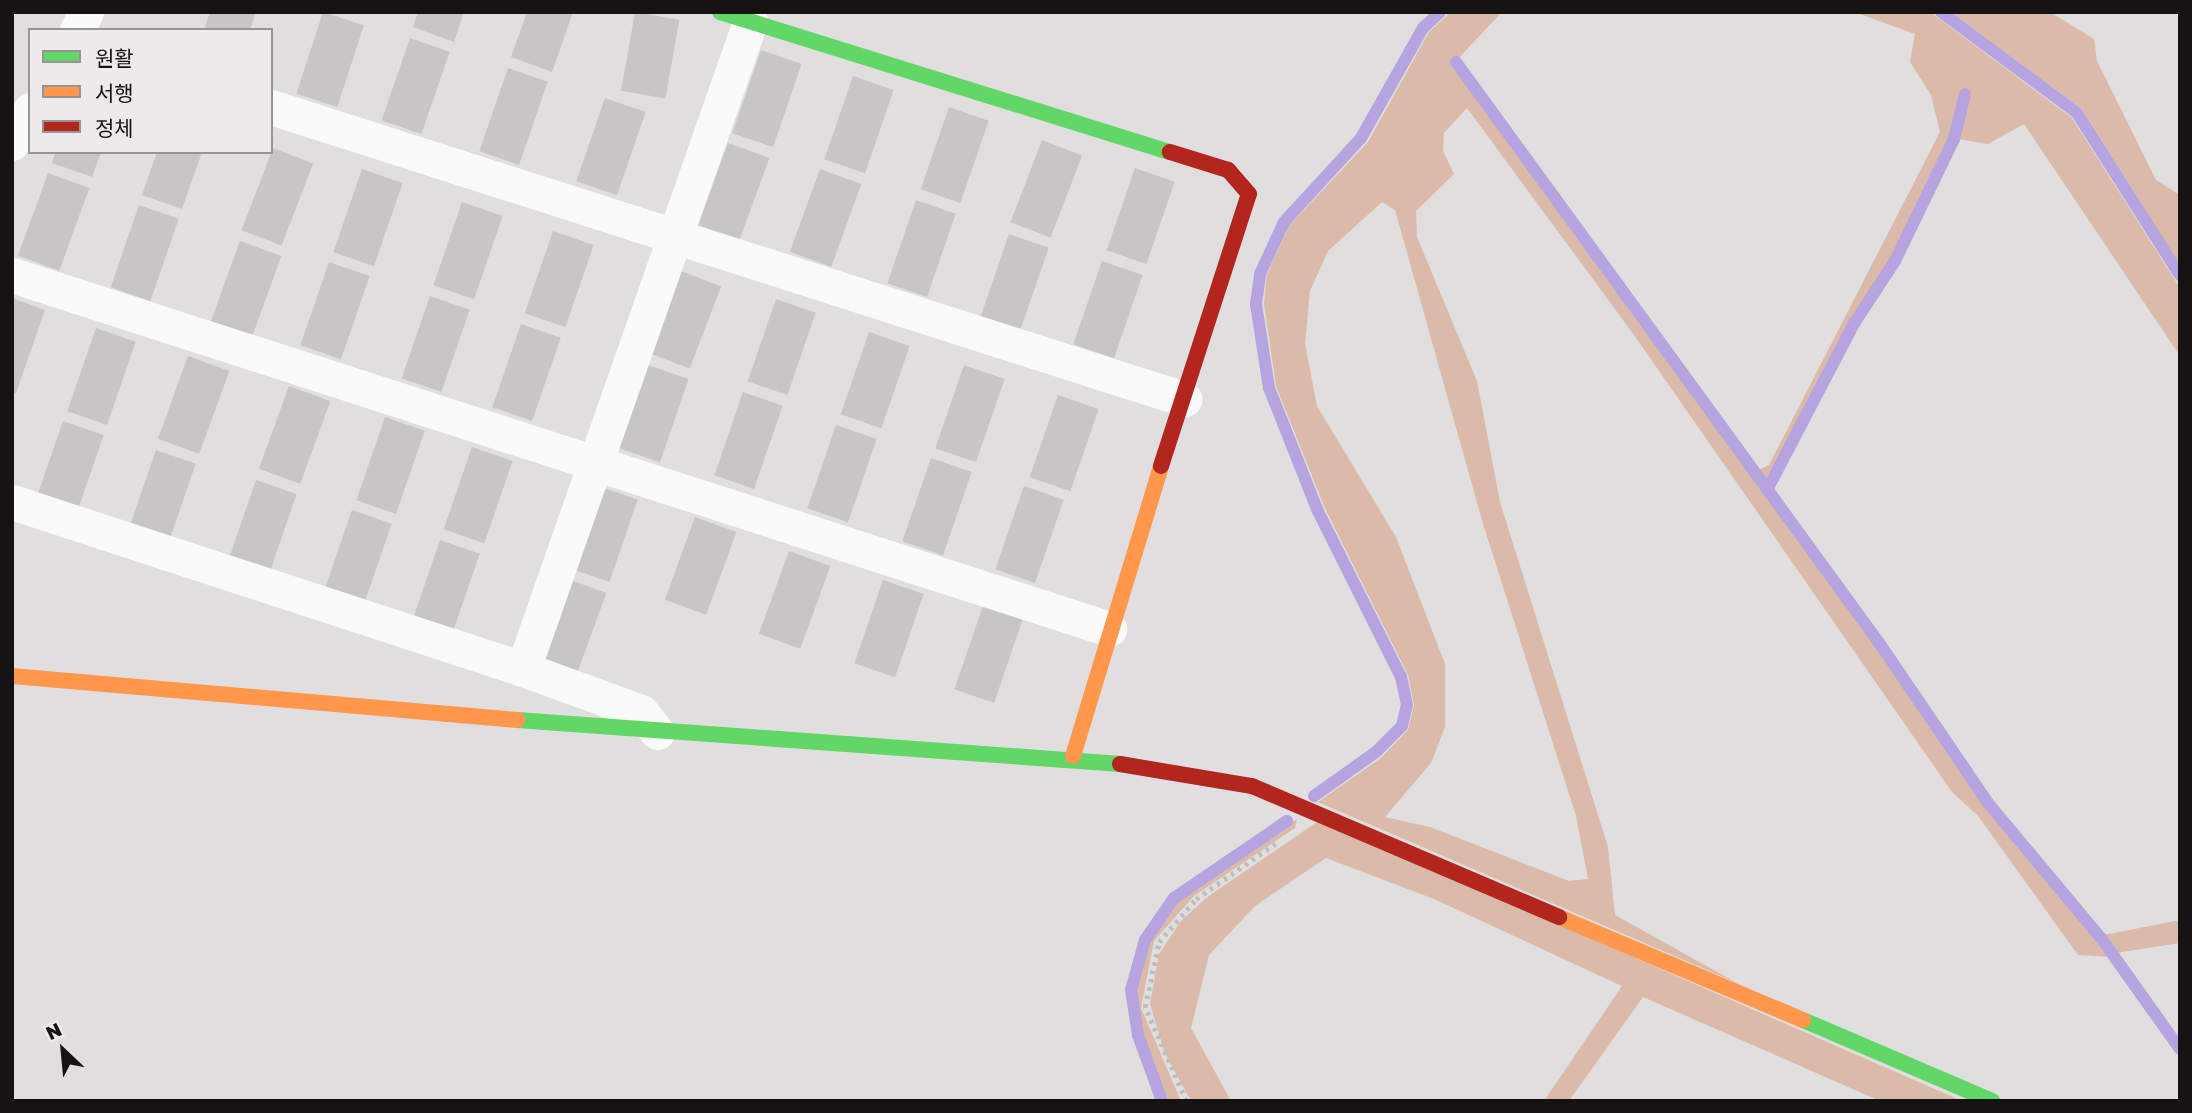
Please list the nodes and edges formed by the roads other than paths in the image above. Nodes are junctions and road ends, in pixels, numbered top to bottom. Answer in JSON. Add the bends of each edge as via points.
{"nodes":[{"id":1,"x":86,"y":12,"type":"edge"},
{"id":2,"x":735,"y":17,"type":"edge"},
{"id":3,"x":78,"y":28,"type":"edge"},
{"id":4,"x":273,"y":108,"type":"edge"},
{"id":5,"x":28,"y":114,"type":"edge"},
{"id":6,"x":12,"y":144,"type":"edge"},
{"id":7,"x":674,"y":236,"type":"junction"},
{"id":8,"x":12,"y":275,"type":"edge"},
{"id":9,"x":1184,"y":399,"type":"junction"},
{"id":10,"x":595,"y":462,"type":"junction"},
{"id":11,"x":12,"y":502,"type":"edge"},
{"id":12,"x":1109,"y":629,"type":"junction"},
{"id":13,"x":523,"y":669,"type":"junction"},
{"id":14,"x":12,"y":676,"type":"edge"},
{"id":15,"x":657,"y":732,"type":"junction"},
{"id":16,"x":1073,"y":756,"type":"junction"},
{"id":17,"x":1992,"y":1101,"type":"edge"}],
"edges":[{"from":1,"to":3,"type":"street"},
{"from":2,"to":7,"type":"street"},
{"from":2,"to":9,"type":"street","via":[[1240,177],[1249,194]]},
{"from":4,"to":7,"type":"street"},
{"from":5,"to":6,"type":"street"},
{"from":7,"to":9,"type":"street"},
{"from":7,"to":10,"type":"street"},
{"from":8,"to":10,"type":"street"},
{"from":9,"to":12,"type":"street"},
{"from":10,"to":12,"type":"street"},
{"from":10,"to":13,"type":"street"},
{"from":11,"to":13,"type":"street"},
{"from":12,"to":16,"type":"street"},
{"from":13,"to":15,"type":"street","via":[[641,712]]},
{"from":14,"to":15,"type":"street"},
{"from":15,"to":16,"type":"street"},
{"from":16,"to":17,"type":"street","via":[[1252,786]]}]}
